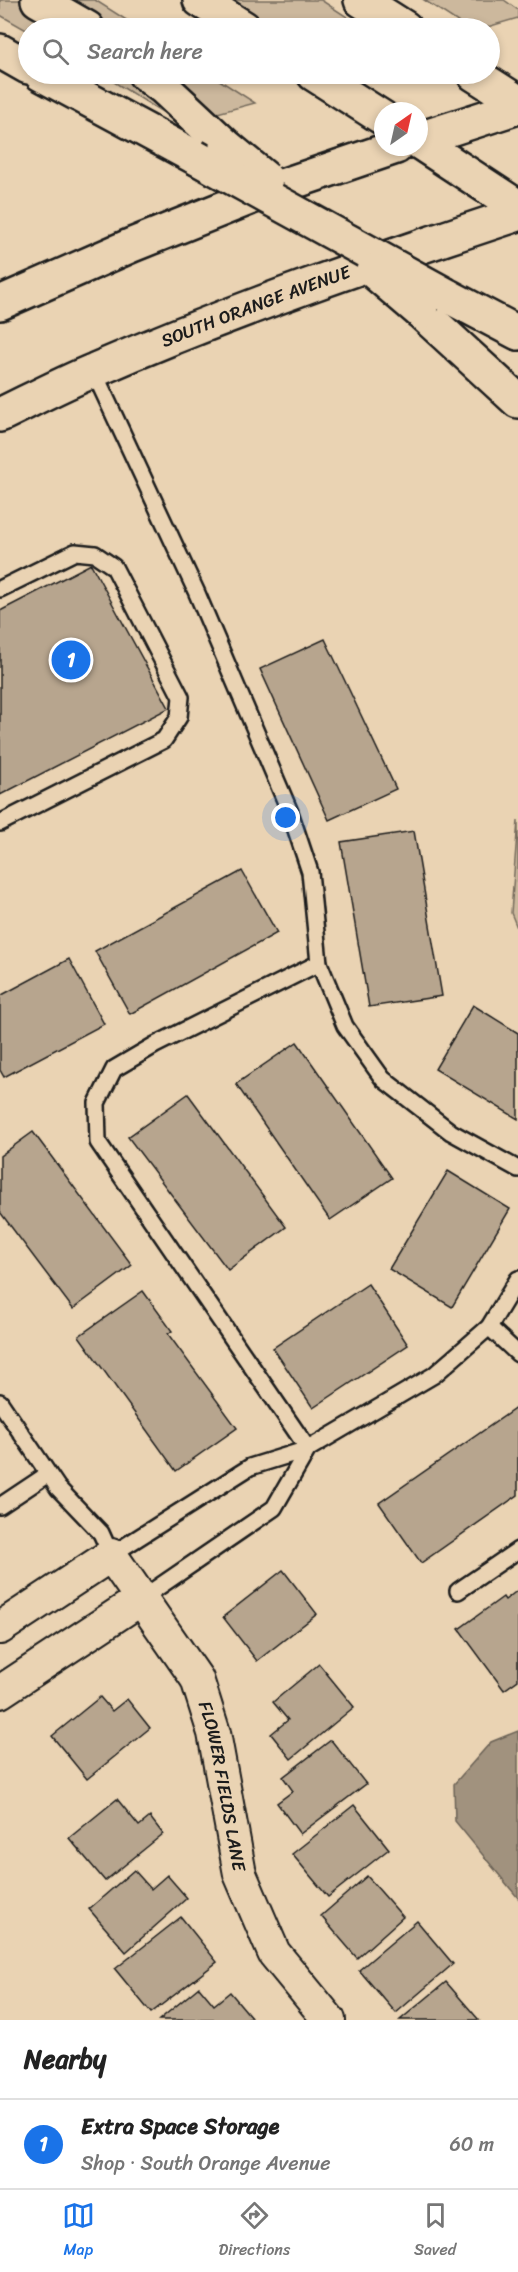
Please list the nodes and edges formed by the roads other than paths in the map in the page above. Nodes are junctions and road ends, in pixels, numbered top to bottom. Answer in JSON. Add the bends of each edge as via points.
{"nodes":[{"id":1,"x":38,"y":0,"type":"edge"},
{"id":2,"x":200,"y":0,"type":"edge"},
{"id":3,"x":361,"y":0,"type":"edge"},
{"id":4,"x":70,"y":18,"type":"edge"},
{"id":5,"x":228,"y":18,"type":"edge"},
{"id":6,"x":389,"y":18,"type":"edge"},
{"id":7,"x":0,"y":51,"type":"edge"},
{"id":8,"x":18,"y":61,"type":"edge"},
{"id":9,"x":60,"y":84,"type":"edge"},
{"id":10,"x":156,"y":84,"type":"edge"},
{"id":11,"x":330,"y":84,"type":"edge"},
{"id":12,"x":490,"y":84,"type":"edge"},
{"id":13,"x":518,"y":102,"type":"edge"},
{"id":14,"x":518,"y":107,"type":"edge"},
{"id":15,"x":372,"y":111,"type":"edge"},
{"id":16,"x":428,"y":138,"type":"edge"},
{"id":17,"x":428,"y":147,"type":"edge"},
{"id":18,"x":374,"y":154,"type":"edge"},
{"id":19,"x":518,"y":207,"type":"edge"},
{"id":20,"x":518,"y":214,"type":"edge"},
{"id":21,"x":0,"y":303,"type":"edge"},
{"id":22,"x":434,"y":303,"type":"junction"},
{"id":23,"x":518,"y":333,"type":"edge"},
{"id":24,"x":93,"y":370,"type":"junction"},
{"id":25,"x":518,"y":401,"type":"edge"},
{"id":26,"x":0,"y":415,"type":"edge"},
{"id":27,"x":0,"y":589,"type":"edge"},
{"id":28,"x":0,"y":823,"type":"edge"},
{"id":29,"x":319,"y":963,"type":"junction"},
{"id":30,"x":518,"y":1169,"type":"edge"},
{"id":31,"x":518,"y":1279,"type":"edge"},
{"id":32,"x":489,"y":1327,"type":"junction"},
{"id":33,"x":518,"y":1354,"type":"edge"},
{"id":34,"x":0,"y":1402,"type":"edge"},
{"id":35,"x":308,"y":1449,"type":"junction"},
{"id":36,"x":48,"y":1474,"type":"junction"},
{"id":37,"x":0,"y":1506,"type":"edge"},
{"id":38,"x":518,"y":1550,"type":"edge"},
{"id":39,"x":111,"y":1555,"type":"junction"},
{"id":40,"x":458,"y":1591,"type":"dead end"},
{"id":41,"x":141,"y":1599,"type":"junction"},
{"id":42,"x":0,"y":1628,"type":"edge"},
{"id":43,"x":0,"y":1692,"type":"edge"},
{"id":44,"x":329,"y":2020,"type":"edge"}],
"edges":[{"from":1,"to":4,"type":"main road"},
{"from":2,"to":5,"type":"main road"},
{"from":3,"to":6,"type":"main road"},
{"from":7,"to":8,"type":"main road"},
{"from":9,"to":22,"type":"main road","bridge":true,"via":[[195,157]]},
{"from":10,"to":22,"type":"main road","bridge":true,"via":[[226,146]]},
{"from":11,"to":15,"type":"main road"},
{"from":12,"to":13,"type":"main road"},
{"from":14,"to":16,"type":"main road"},
{"from":17,"to":19,"type":"main road"},
{"from":18,"to":21,"type":"main road","via":[[264,192]]},
{"from":20,"to":24,"type":"main road","name":"SOUTH ORANGE AVENUE","via":[[384,258]]},
{"from":22,"to":23,"type":"main road"},
{"from":22,"to":25,"type":"main road"},
{"from":24,"to":26,"type":"main road","name":"SOUTH ORANGE AVENUE"},
{"from":24,"to":29,"type":"lane","via":[[196,591],[290,812],[310,872]]},
{"from":27,"to":28,"type":"lane","via":[[75,552],[95,554],[114,567],[181,697],[179,717],[164,740]]},
{"from":29,"to":30,"type":"lane","via":[[345,1026],[383,1079],[451,1132]]},
{"from":29,"to":35,"type":"lane","via":[[114,1069],[97,1103],[98,1142]]},
{"from":31,"to":32,"type":"lane"},
{"from":32,"to":33,"type":"lane"},
{"from":32,"to":35,"type":"lane","via":[[434,1375]]},
{"from":34,"to":36,"type":"lane"},
{"from":35,"to":39,"type":"lane","via":[[250,1467]]},
{"from":35,"to":41,"type":"lane","via":[[274,1508]]},
{"from":36,"to":37,"type":"lane"},
{"from":36,"to":39,"type":"lane","via":[[101,1533]]},
{"from":38,"to":40,"type":"lane"},
{"from":39,"to":41,"type":"street","name":"FLOWER FIELDS LANE"},
{"from":39,"to":42,"type":"street"},
{"from":41,"to":43,"type":"street"},
{"from":41,"to":44,"type":"street","name":"FLOWER FIELDS LANE","via":[[197,1679],[214,1734],[240,1874],[274,1953]]}]}
